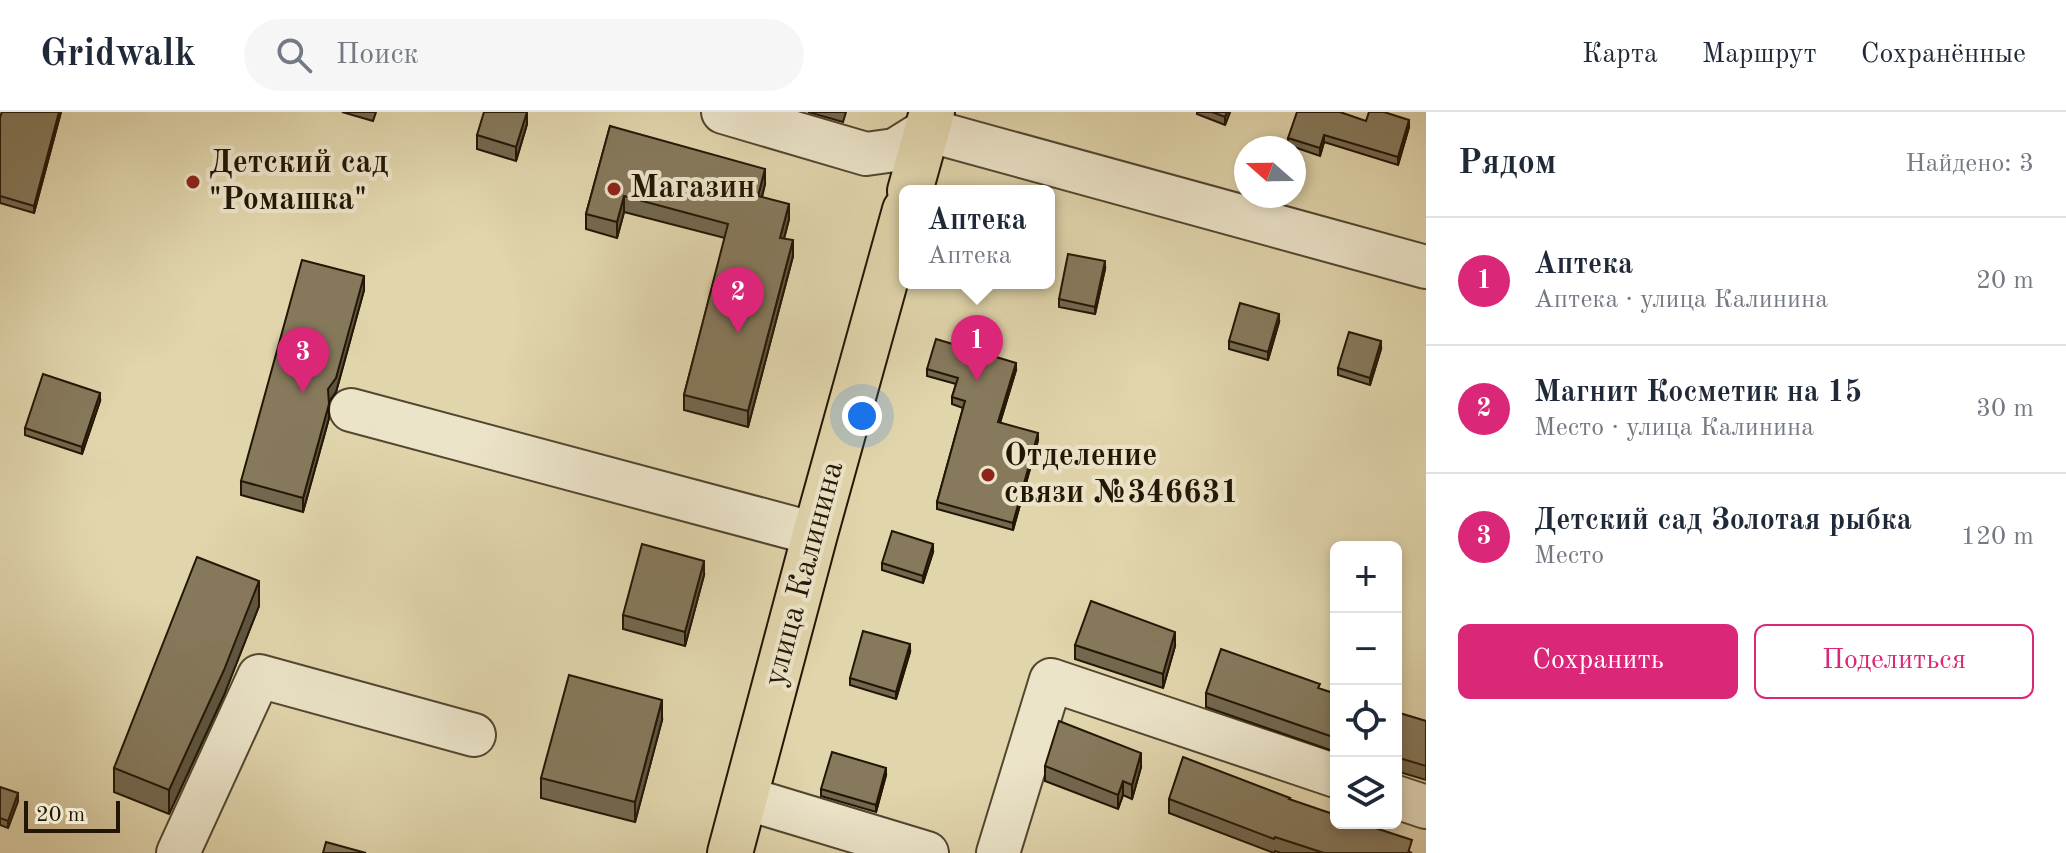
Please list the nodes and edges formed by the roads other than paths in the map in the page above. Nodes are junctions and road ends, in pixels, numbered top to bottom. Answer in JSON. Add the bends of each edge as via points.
{"nodes":[{"id":1,"x":723,"y":112,"type":"edge"},
{"id":2,"x":930,"y":121,"type":"edge"},
{"id":3,"x":912,"y":185,"type":"edge"},
{"id":4,"x":899,"y":232,"type":"edge"},
{"id":5,"x":1426,"y":267,"type":"edge"},
{"id":6,"x":351,"y":410,"type":"dead end"},
{"id":7,"x":815,"y":534,"type":"junction"},
{"id":8,"x":474,"y":735,"type":"dead end"},
{"id":9,"x":1330,"y":774,"type":"edge"},
{"id":10,"x":745,"y":798,"type":"junction"},
{"id":11,"x":1402,"y":799,"type":"edge"},
{"id":12,"x":1426,"y":807,"type":"edge"},
{"id":13,"x":178,"y":853,"type":"edge"},
{"id":14,"x":730,"y":853,"type":"edge"},
{"id":15,"x":927,"y":853,"type":"edge"},
{"id":16,"x":998,"y":853,"type":"edge"}],
"edges":[{"from":1,"to":2,"type":"street","via":[[866,154],[895,150]]},
{"from":2,"to":3,"type":"main road"},
{"from":2,"to":5,"type":"street"},
{"from":4,"to":7,"type":"main road","name":"улица Калинина"},
{"from":6,"to":7,"type":"street"},
{"from":7,"to":10,"type":"main road","name":"улица Калинина"},
{"from":8,"to":13,"type":"street","via":[[259,676]]},
{"from":9,"to":16,"type":"street","via":[[1051,680]]},
{"from":10,"to":14,"type":"main road","name":"улица Калинина"},
{"from":10,"to":15,"type":"street"},
{"from":11,"to":12,"type":"street"}]}
